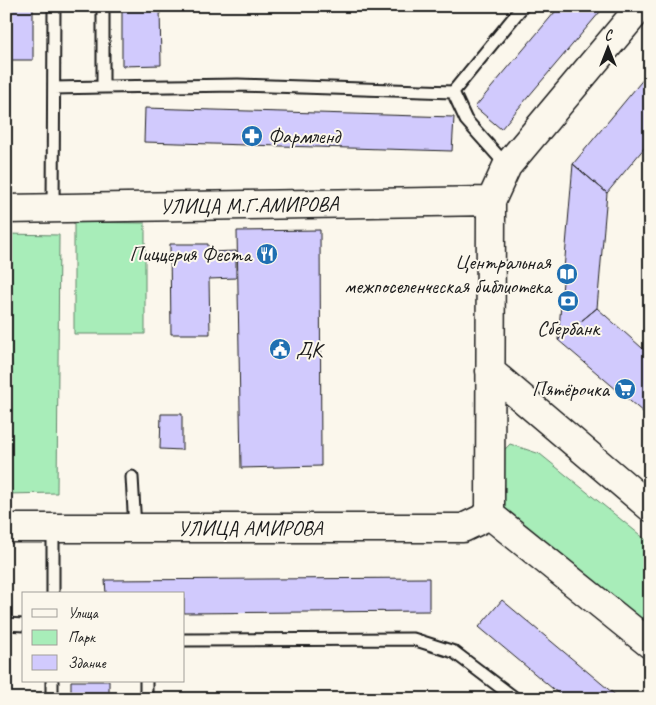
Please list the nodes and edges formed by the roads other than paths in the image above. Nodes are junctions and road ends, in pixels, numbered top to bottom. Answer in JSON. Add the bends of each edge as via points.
{"nodes":[{"id":1,"x":54,"y":6,"type":"edge"},
{"id":2,"x":103,"y":6,"type":"edge"},
{"id":3,"x":523,"y":6,"type":"edge"},
{"id":4,"x":641,"y":6,"type":"edge"},
{"id":5,"x":103,"y":87,"type":"junction"},
{"id":6,"x":54,"y":88,"type":"junction"},
{"id":7,"x":453,"y":92,"type":"junction"},
{"id":8,"x":507,"y":166,"type":"junction"},
{"id":9,"x":491,"y":201,"type":"junction"},
{"id":10,"x":6,"y":209,"type":"edge"},
{"id":11,"x":53,"y":209,"type":"junction"},
{"id":12,"x":490,"y":371,"type":"junction"},
{"id":13,"x":132,"y":477,"type":"dead end"},
{"id":14,"x":650,"y":507,"type":"edge"},
{"id":15,"x":490,"y":515,"type":"junction"},
{"id":16,"x":6,"y":528,"type":"edge"},
{"id":17,"x":54,"y":528,"type":"junction"},
{"id":18,"x":135,"y":528,"type":"junction"},
{"id":19,"x":53,"y":592,"type":"edge"},
{"id":20,"x":6,"y":624,"type":"edge"},
{"id":21,"x":22,"y":625,"type":"edge"},
{"id":22,"x":185,"y":640,"type":"edge"},
{"id":23,"x":650,"y":644,"type":"edge"},
{"id":24,"x":52,"y":682,"type":"edge"},
{"id":25,"x":146,"y":682,"type":"edge"},
{"id":26,"x":52,"y":699,"type":"edge"},
{"id":27,"x":146,"y":699,"type":"edge"},
{"id":28,"x":516,"y":699,"type":"edge"}],
"edges":[{"from":1,"to":6,"type":"lane"},
{"from":2,"to":5,"type":"lane"},
{"from":3,"to":7,"type":"lane"},
{"from":4,"to":8,"type":"street"},
{"from":5,"to":6,"type":"lane"},
{"from":5,"to":7,"type":"lane","via":[[238,85]]},
{"from":6,"to":11,"type":"lane"},
{"from":7,"to":8,"type":"lane","via":[[466,120]]},
{"from":8,"to":9,"type":"street"},
{"from":9,"to":11,"type":"street","name":"УЛИЦА М.Г.АМИРОВА"},
{"from":9,"to":12,"type":"street"},
{"from":10,"to":11,"type":"street","name":"УЛИЦА М.Г.АМИРОВА"},
{"from":12,"to":14,"type":"street"},
{"from":12,"to":15,"type":"street"},
{"from":13,"to":18,"type":"lane"},
{"from":15,"to":18,"type":"street","name":"УЛИЦА АМИРОВА","via":[[463,528]]},
{"from":15,"to":23,"type":"street"},
{"from":16,"to":17,"type":"street","name":"УЛИЦА АМИРОВА"},
{"from":17,"to":18,"type":"street","name":"УЛИЦА АМИРОВА"},
{"from":17,"to":19,"type":"lane"},
{"from":20,"to":21,"type":"lane"},
{"from":22,"to":28,"type":"lane","via":[[412,639],[454,652]]},
{"from":24,"to":26,"type":"lane"},
{"from":25,"to":27,"type":"lane"}]}
